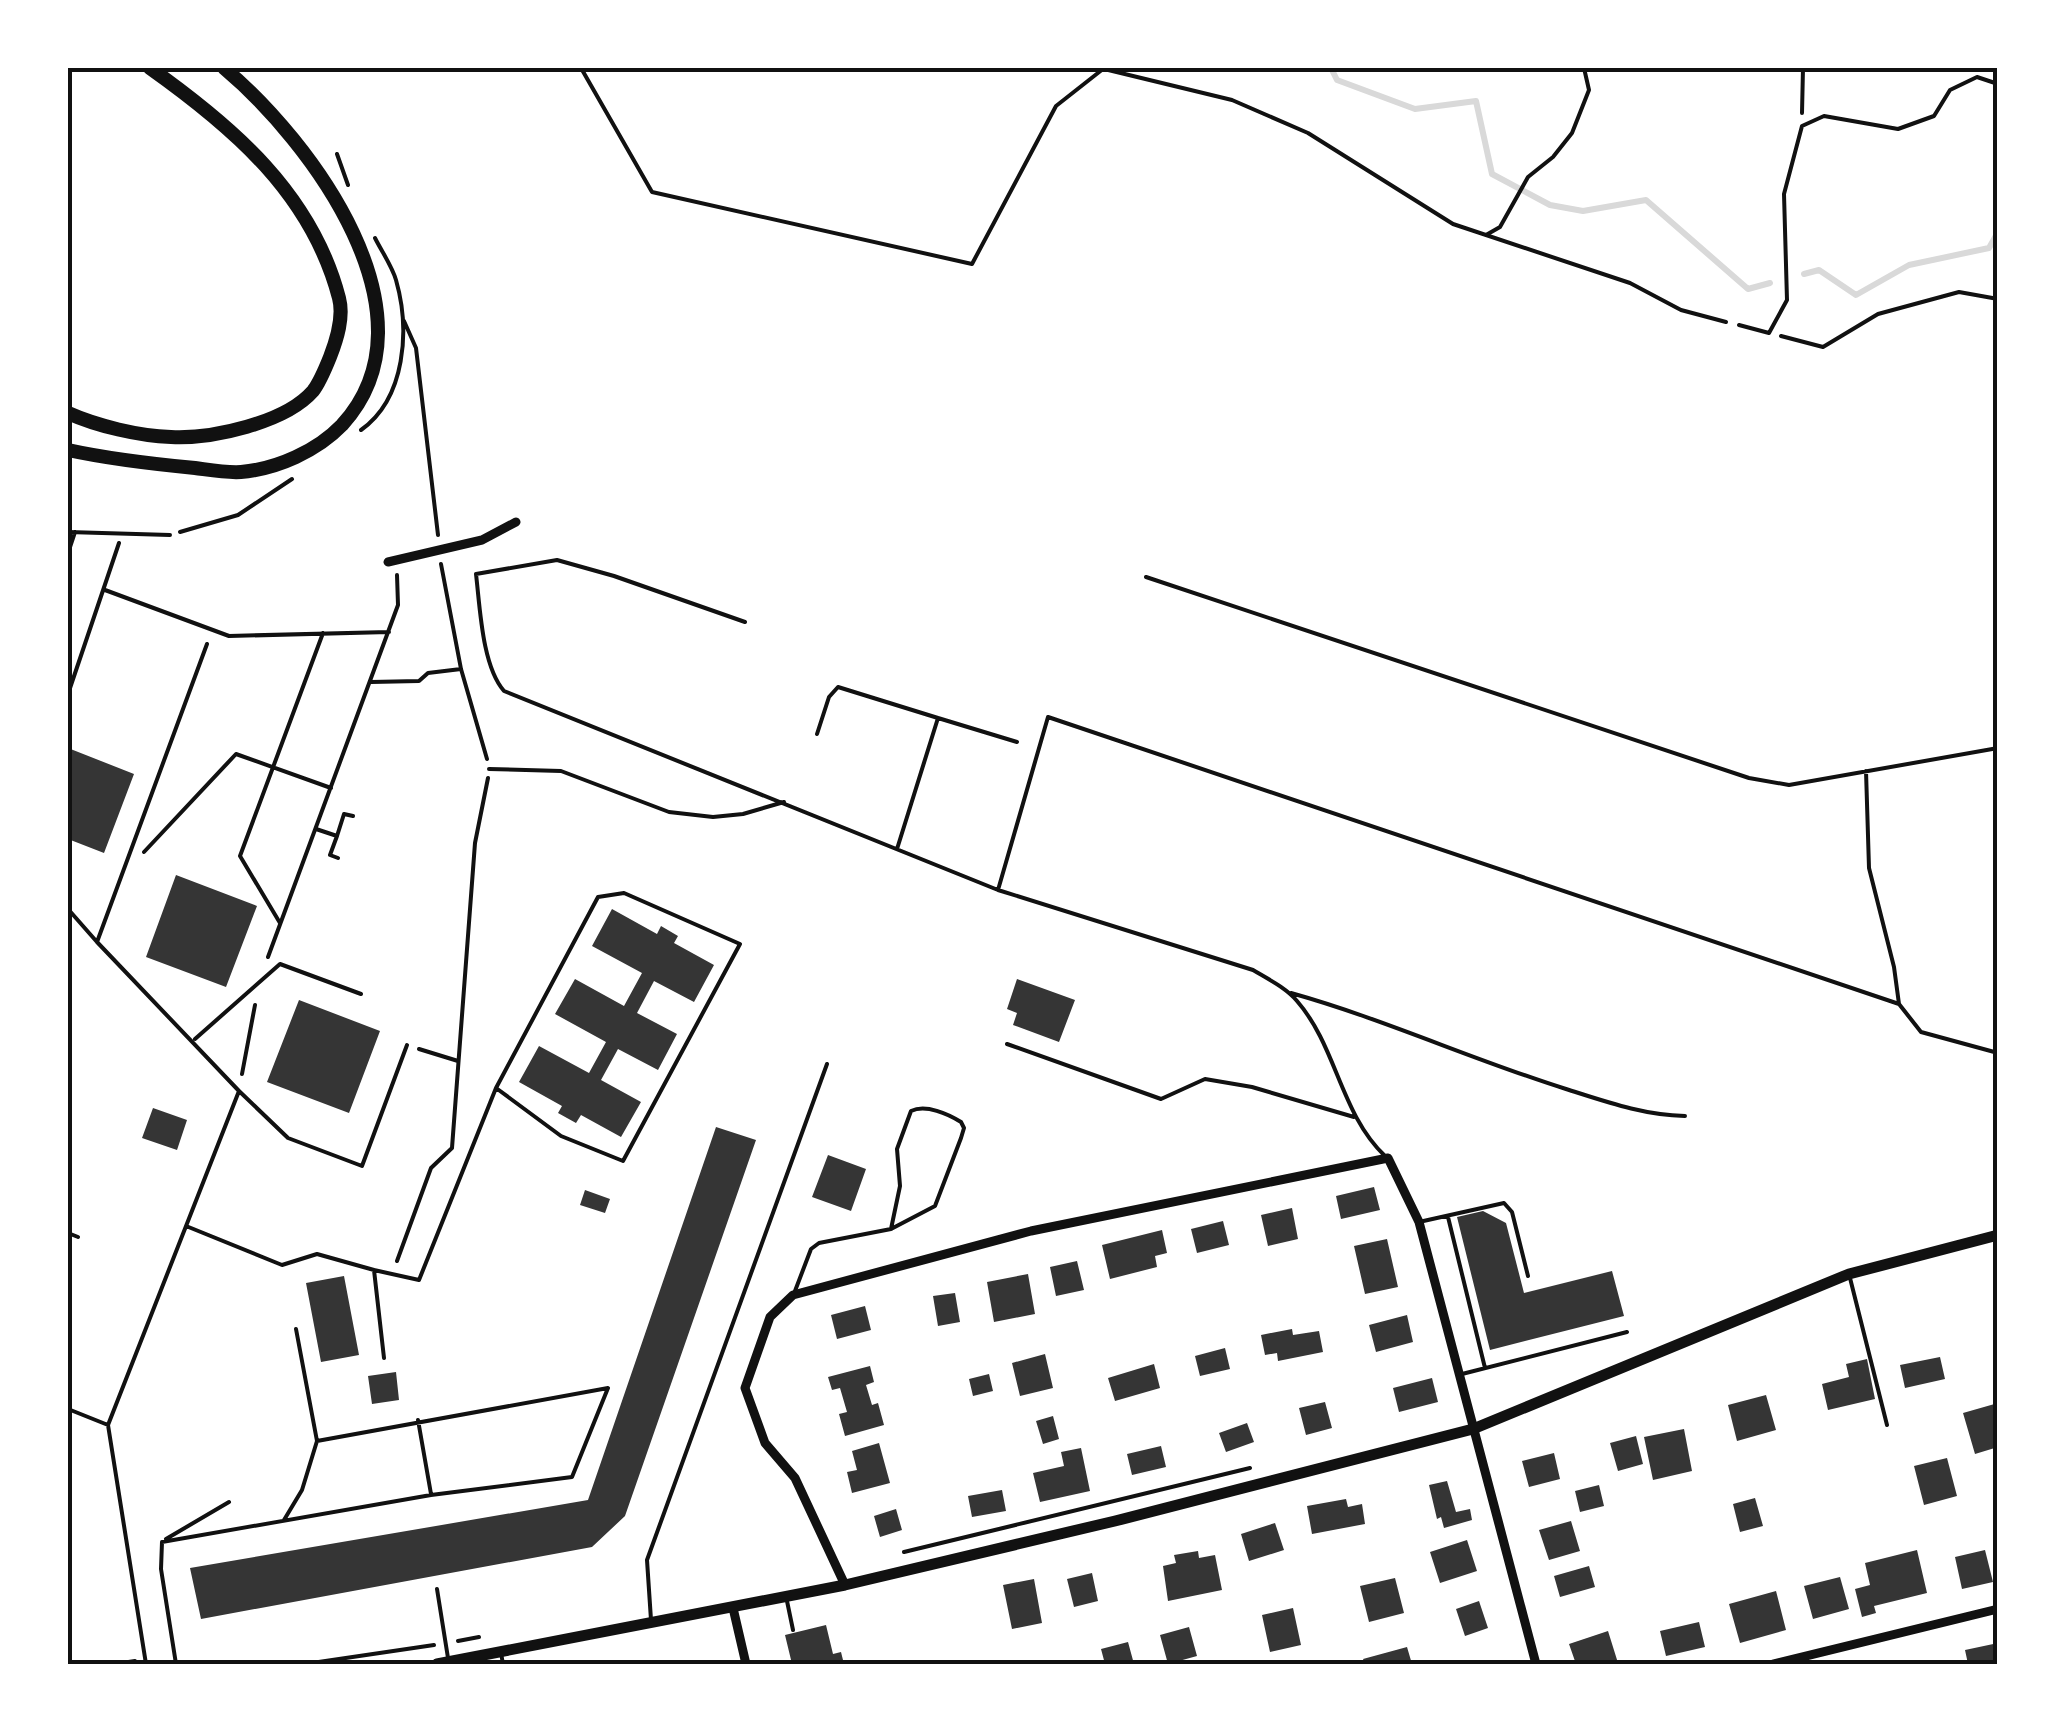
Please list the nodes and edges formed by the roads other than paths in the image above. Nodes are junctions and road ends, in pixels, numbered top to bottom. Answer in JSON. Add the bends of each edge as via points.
{"nodes":[{"id":1,"x":150,"y":68,"type":"edge"},
{"id":2,"x":224,"y":68,"type":"edge"},
{"id":3,"x":1998,"y":84,"type":"edge"},
{"id":4,"x":1739,"y":326,"type":"road end"},
{"id":5,"x":68,"y":414,"type":"edge"},
{"id":6,"x":68,"y":450,"type":"edge"},
{"id":7,"x":516,"y":522,"type":"dead end"},
{"id":8,"x":68,"y":532,"type":"edge"},
{"id":9,"x":75,"y":532,"type":"junction"},
{"id":10,"x":170,"y":535,"type":"dead end"},
{"id":11,"x":68,"y":553,"type":"edge"},
{"id":12,"x":392,"y":562,"type":"road end"},
{"id":13,"x":1146,"y":577,"type":"dead end"},
{"id":14,"x":744,"y":622,"type":"dead end"},
{"id":15,"x":207,"y":644,"type":"dead end"},
{"id":16,"x":938,"y":718,"type":"junction"},
{"id":17,"x":817,"y":734,"type":"dead end"},
{"id":18,"x":1017,"y":742,"type":"dead end"},
{"id":19,"x":1998,"y":748,"type":"edge"},
{"id":20,"x":490,"y":770,"type":"road end"},
{"id":21,"x":1866,"y":771,"type":"junction"},
{"id":22,"x":784,"y":802,"type":"junction"},
{"id":23,"x":897,"y":848,"type":"junction"},
{"id":24,"x":998,"y":890,"type":"junction"},
{"id":25,"x":68,"y":909,"type":"edge"},
{"id":26,"x":97,"y":942,"type":"junction"},
{"id":27,"x":1286,"y":991,"type":"junction"},
{"id":28,"x":361,"y":994,"type":"dead end"},
{"id":29,"x":1899,"y":1004,"type":"junction"},
{"id":30,"x":194,"y":1040,"type":"junction"},
{"id":31,"x":1008,"y":1044,"type":"dead end"},
{"id":32,"x":407,"y":1045,"type":"road end"},
{"id":33,"x":1998,"y":1053,"type":"edge"},
{"id":34,"x":827,"y":1064,"type":"dead end"},
{"id":35,"x":496,"y":1088,"type":"junction"},
{"id":36,"x":240,"y":1091,"type":"junction"},
{"id":37,"x":1686,"y":1116,"type":"dead end"},
{"id":38,"x":1354,"y":1117,"type":"junction"},
{"id":39,"x":1388,"y":1158,"type":"junction"},
{"id":40,"x":1448,"y":1215,"type":"junction"},
{"id":41,"x":1419,"y":1222,"type":"junction"},
{"id":42,"x":186,"y":1226,"type":"junction"},
{"id":43,"x":892,"y":1229,"type":"junction"},
{"id":44,"x":68,"y":1233,"type":"edge"},
{"id":45,"x":1998,"y":1234,"type":"edge"},
{"id":46,"x":78,"y":1236,"type":"dead end"},
{"id":47,"x":374,"y":1270,"type":"junction"},
{"id":48,"x":1849,"y":1274,"type":"junction"},
{"id":49,"x":1528,"y":1276,"type":"dead end"},
{"id":50,"x":794,"y":1295,"type":"junction"},
{"id":51,"x":296,"y":1328,"type":"dead end"},
{"id":52,"x":1627,"y":1332,"type":"dead end"},
{"id":53,"x":384,"y":1358,"type":"dead end"},
{"id":54,"x":1486,"y":1368,"type":"junction"},
{"id":55,"x":1459,"y":1375,"type":"junction"},
{"id":56,"x":70,"y":1411,"type":"edge"},
{"id":57,"x":418,"y":1420,"type":"junction"},
{"id":58,"x":1887,"y":1424,"type":"dead end"},
{"id":59,"x":108,"y":1425,"type":"junction"},
{"id":60,"x":1473,"y":1429,"type":"junction"},
{"id":61,"x":316,"y":1440,"type":"junction"},
{"id":62,"x":431,"y":1495,"type":"junction"},
{"id":63,"x":229,"y":1502,"type":"dead end"},
{"id":64,"x":284,"y":1520,"type":"junction"},
{"id":65,"x":162,"y":1542,"type":"junction"},
{"id":66,"x":845,"y":1584,"type":"junction"},
{"id":67,"x":437,"y":1588,"type":"dead end"},
{"id":68,"x":786,"y":1597,"type":"junction"},
{"id":69,"x":733,"y":1608,"type":"junction"},
{"id":70,"x":1998,"y":1609,"type":"edge"},
{"id":71,"x":651,"y":1625,"type":"junction"},
{"id":72,"x":794,"y":1630,"type":"dead end"},
{"id":73,"x":502,"y":1658,"type":"edge"},
{"id":74,"x":443,"y":1663,"type":"edge"},
{"id":75,"x":146,"y":1664,"type":"edge"},
{"id":76,"x":176,"y":1664,"type":"edge"},
{"id":77,"x":746,"y":1664,"type":"edge"},
{"id":78,"x":1536,"y":1664,"type":"edge"},
{"id":79,"x":1773,"y":1664,"type":"edge"}],
"edges":[{"from":1,"to":5,"type":"main road","via":[[233,130],[303,212],[340,302],[339,334],[313,391],[278,416],[228,432],[172,438]]},
{"from":2,"to":6,"type":"main road","via":[[283,123],[334,193],[370,278],[380,324],[365,395],[330,437],[276,464],[238,472]]},
{"from":3,"to":4,"type":"lane","via":[[1977,77],[1950,90],[1934,116],[1898,130],[1824,116],[1802,126],[1784,194],[1787,300],[1769,333]]},
{"from":7,"to":12,"type":"street","via":[[482,540]]},
{"from":8,"to":9,"type":"lane"},
{"from":9,"to":10,"type":"lane"},
{"from":9,"to":11,"type":"lane"},
{"from":13,"to":21,"type":"lane","via":[[1750,778],[1789,785]]},
{"from":14,"to":22,"type":"lane","via":[[557,560],[476,574],[483,632],[504,691]]},
{"from":15,"to":26,"type":"lane"},
{"from":16,"to":17,"type":"lane","via":[[838,687],[828,697]]},
{"from":16,"to":18,"type":"lane"},
{"from":16,"to":23,"type":"lane"},
{"from":19,"to":21,"type":"lane"},
{"from":20,"to":22,"type":"lane","via":[[561,771],[669,812],[713,817]]},
{"from":21,"to":29,"type":"lane","via":[[1869,868]]},
{"from":22,"to":23,"type":"lane"},
{"from":23,"to":24,"type":"lane"},
{"from":24,"to":27,"type":"lane","via":[[1253,970]]},
{"from":24,"to":29,"type":"lane","via":[[1048,717]]},
{"from":25,"to":26,"type":"lane"},
{"from":26,"to":30,"type":"lane"},
{"from":27,"to":37,"type":"lane","via":[[1650,1116]]},
{"from":27,"to":38,"type":"lane","via":[[1325,1046]]},
{"from":28,"to":30,"type":"lane","via":[[280,964]]},
{"from":29,"to":33,"type":"lane","via":[[1920,1032]]},
{"from":30,"to":36,"type":"lane"},
{"from":31,"to":38,"type":"lane","via":[[1160,1099],[1205,1079]]},
{"from":32,"to":36,"type":"lane","via":[[362,1166],[288,1138]]},
{"from":34,"to":71,"type":"lane","via":[[647,1560]]},
{"from":35,"to":35,"type":"lane","via":[[598,897],[624,894],[740,944],[624,1161],[561,1136]]},
{"from":35,"to":47,"type":"lane","via":[[419,1280]]},
{"from":36,"to":42,"type":"lane"},
{"from":38,"to":39,"type":"lane"},
{"from":39,"to":41,"type":"street"},
{"from":39,"to":50,"type":"street","via":[[1031,1232]]},
{"from":40,"to":41,"type":"lane"},
{"from":40,"to":49,"type":"lane","via":[[1510,1206]]},
{"from":40,"to":54,"type":"lane"},
{"from":41,"to":55,"type":"street"},
{"from":42,"to":47,"type":"lane","via":[[282,1265],[317,1254]]},
{"from":42,"to":59,"type":"lane"},
{"from":43,"to":43,"type":"lane","via":[[935,1206],[962,1138],[961,1122],[928,1108],[912,1110],[897,1149],[900,1186]]},
{"from":43,"to":50,"type":"lane","via":[[819,1243]]},
{"from":44,"to":46,"type":"lane"},
{"from":45,"to":48,"type":"street"},
{"from":47,"to":53,"type":"lane"},
{"from":48,"to":58,"type":"lane"},
{"from":48,"to":60,"type":"street"},
{"from":50,"to":66,"type":"street","via":[[770,1316],[745,1388],[766,1444],[795,1478]]},
{"from":51,"to":61,"type":"lane"},
{"from":52,"to":54,"type":"lane"},
{"from":54,"to":55,"type":"lane"},
{"from":55,"to":60,"type":"street"},
{"from":56,"to":59,"type":"lane"},
{"from":57,"to":61,"type":"lane"},
{"from":57,"to":62,"type":"lane"},
{"from":57,"to":62,"type":"lane","via":[[608,1388],[572,1477]]},
{"from":59,"to":75,"type":"lane"},
{"from":60,"to":66,"type":"street"},
{"from":60,"to":78,"type":"street"},
{"from":61,"to":64,"type":"lane","via":[[302,1490]]},
{"from":62,"to":64,"type":"lane"},
{"from":63,"to":65,"type":"lane"},
{"from":64,"to":65,"type":"lane"},
{"from":65,"to":76,"type":"lane"},
{"from":66,"to":68,"type":"street"},
{"from":67,"to":74,"type":"lane"},
{"from":68,"to":69,"type":"street"},
{"from":68,"to":72,"type":"lane"},
{"from":69,"to":71,"type":"street"},
{"from":69,"to":77,"type":"street"},
{"from":70,"to":79,"type":"street"},
{"from":71,"to":73,"type":"street"},
{"from":73,"to":74,"type":"street"}]}
